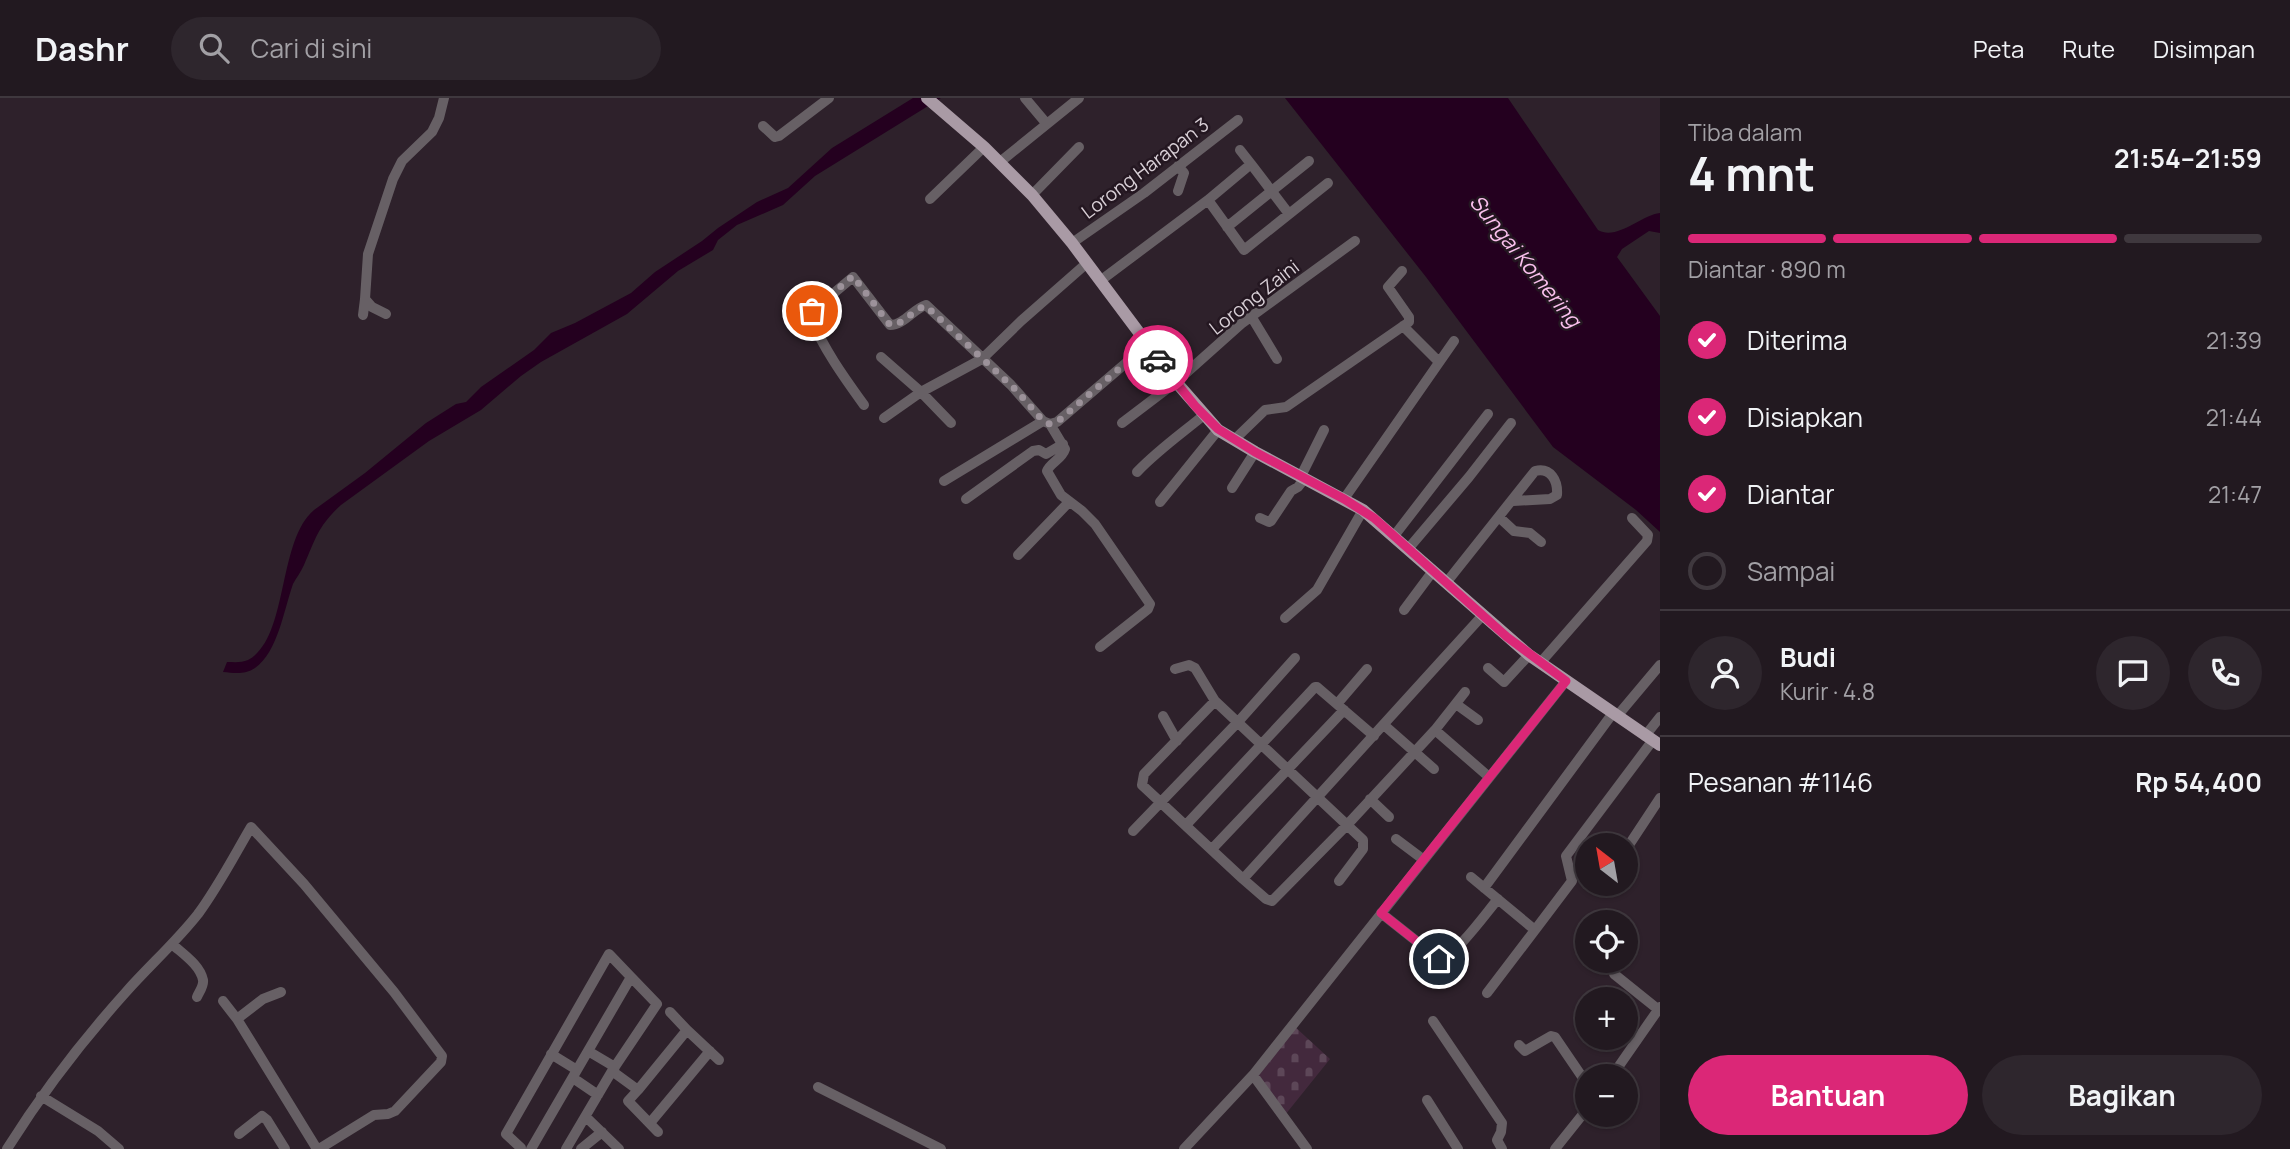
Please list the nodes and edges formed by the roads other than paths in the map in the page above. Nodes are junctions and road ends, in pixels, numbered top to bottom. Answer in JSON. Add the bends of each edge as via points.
{"nodes":[{"id":1,"x":444,"y":98,"type":"edge"},
{"id":2,"x":829,"y":98,"type":"edge"},
{"id":3,"x":927,"y":98,"type":"edge"},
{"id":4,"x":1026,"y":98,"type":"edge"},
{"id":5,"x":1079,"y":98,"type":"edge"},
{"id":6,"x":1238,"y":120,"type":"dead end"},
{"id":7,"x":1046,"y":123,"type":"junction"},
{"id":8,"x":763,"y":126,"type":"dead end"},
{"id":9,"x":1079,"y":147,"type":"dead end"},
{"id":10,"x":984,"y":148,"type":"junction"},
{"id":11,"x":1240,"y":150,"type":"dead end"},
{"id":12,"x":1309,"y":161,"type":"dead end"},
{"id":13,"x":1000,"y":162,"type":"junction"},
{"id":14,"x":1251,"y":164,"type":"junction"},
{"id":15,"x":1178,"y":166,"type":"junction"},
{"id":16,"x":1328,"y":183,"type":"dead end"},
{"id":17,"x":1271,"y":190,"type":"junction"},
{"id":18,"x":1178,"y":191,"type":"dead end"},
{"id":19,"x":1032,"y":195,"type":"junction"},
{"id":20,"x":930,"y":199,"type":"dead end"},
{"id":21,"x":1208,"y":200,"type":"junction"},
{"id":22,"x":1289,"y":214,"type":"junction"},
{"id":23,"x":1227,"y":227,"type":"junction"},
{"id":24,"x":1355,"y":241,"type":"dead end"},
{"id":25,"x":1072,"y":243,"type":"junction"},
{"id":26,"x":1087,"y":263,"type":"junction"},
{"id":27,"x":1402,"y":271,"type":"dead end"},
{"id":28,"x":1100,"y":281,"type":"junction"},
{"id":29,"x":365,"y":299,"type":"junction"},
{"id":30,"x":386,"y":314,"type":"dead end"},
{"id":31,"x":363,"y":315,"type":"dead end"},
{"id":32,"x":1251,"y":316,"type":"junction"},
{"id":33,"x":1409,"y":332,"type":"junction"},
{"id":34,"x":1454,"y":341,"type":"dead end"},
{"id":35,"x":1147,"y":345,"type":"junction"},
{"id":36,"x":881,"y":357,"type":"dead end"},
{"id":37,"x":982,"y":359,"type":"junction"},
{"id":38,"x":1277,"y":359,"type":"dead end"},
{"id":39,"x":1439,"y":362,"type":"junction"},
{"id":40,"x":1176,"y":383,"type":"junction"},
{"id":41,"x":921,"y":392,"type":"junction"},
{"id":42,"x":864,"y":405,"type":"dead end"},
{"id":43,"x":1488,"y":414,"type":"dead end"},
{"id":44,"x":1204,"y":415,"type":"junction"},
{"id":45,"x":884,"y":418,"type":"dead end"},
{"id":46,"x":1046,"y":422,"type":"junction"},
{"id":47,"x":951,"y":423,"type":"dead end"},
{"id":48,"x":1122,"y":423,"type":"dead end"},
{"id":49,"x":1511,"y":423,"type":"dead end"},
{"id":50,"x":1218,"y":429,"type":"junction"},
{"id":51,"x":1324,"y":430,"type":"dead end"},
{"id":52,"x":1234,"y":440,"type":"junction"},
{"id":53,"x":1063,"y":444,"type":"junction"},
{"id":54,"x":1255,"y":452,"type":"junction"},
{"id":55,"x":1137,"y":472,"type":"dead end"},
{"id":56,"x":1303,"y":477,"type":"junction"},
{"id":57,"x":944,"y":481,"type":"dead end"},
{"id":58,"x":1232,"y":488,"type":"dead end"},
{"id":59,"x":966,"y":499,"type":"dead end"},
{"id":60,"x":1344,"y":499,"type":"junction"},
{"id":61,"x":1513,"y":501,"type":"junction"},
{"id":62,"x":1069,"y":502,"type":"junction"},
{"id":63,"x":1160,"y":502,"type":"dead end"},
{"id":64,"x":1363,"y":510,"type":"junction"},
{"id":65,"x":1499,"y":517,"type":"junction"},
{"id":66,"x":1260,"y":518,"type":"dead end"},
{"id":67,"x":1632,"y":518,"type":"dead end"},
{"id":68,"x":1394,"y":536,"type":"junction"},
{"id":69,"x":1541,"y":542,"type":"dead end"},
{"id":70,"x":1408,"y":549,"type":"junction"},
{"id":71,"x":1018,"y":555,"type":"dead end"},
{"id":72,"x":1433,"y":571,"type":"junction"},
{"id":73,"x":1446,"y":583,"type":"junction"},
{"id":74,"x":1404,"y":610,"type":"dead end"},
{"id":75,"x":1482,"y":616,"type":"junction"},
{"id":76,"x":1285,"y":618,"type":"dead end"},
{"id":77,"x":1100,"y":647,"type":"dead end"},
{"id":78,"x":1529,"y":655,"type":"junction"},
{"id":79,"x":1295,"y":658,"type":"dead end"},
{"id":80,"x":1541,"y":663,"type":"junction"},
{"id":81,"x":1660,"y":665,"type":"edge"},
{"id":82,"x":1488,"y":668,"type":"dead end"},
{"id":83,"x":1175,"y":669,"type":"dead end"},
{"id":84,"x":1367,"y":670,"type":"dead end"},
{"id":85,"x":1566,"y":681,"type":"junction"},
{"id":86,"x":1465,"y":692,"type":"dead end"},
{"id":87,"x":1215,"y":701,"type":"junction"},
{"id":88,"x":1456,"y":704,"type":"junction"},
{"id":89,"x":1341,"y":707,"type":"junction"},
{"id":90,"x":1616,"y":714,"type":"junction"},
{"id":91,"x":1163,"y":716,"type":"dead end"},
{"id":92,"x":1660,"y":717,"type":"edge"},
{"id":93,"x":1478,"y":720,"type":"dead end"},
{"id":94,"x":1238,"y":722,"type":"junction"},
{"id":95,"x":1384,"y":725,"type":"junction"},
{"id":96,"x":1435,"y":730,"type":"junction"},
{"id":97,"x":1374,"y":736,"type":"junction"},
{"id":98,"x":1177,"y":741,"type":"junction"},
{"id":99,"x":1655,"y":741,"type":"edge"},
{"id":100,"x":1261,"y":745,"type":"junction"},
{"id":101,"x":1414,"y":752,"type":"junction"},
{"id":102,"x":1434,"y":769,"type":"dead end"},
{"id":103,"x":1288,"y":770,"type":"junction"},
{"id":104,"x":1489,"y":777,"type":"junction"},
{"id":105,"x":1318,"y":798,"type":"junction"},
{"id":106,"x":1660,"y":798,"type":"edge"},
{"id":107,"x":1370,"y":799,"type":"junction"},
{"id":108,"x":1162,"y":802,"type":"junction"},
{"id":109,"x":1389,"y":817,"type":"dead end"},
{"id":110,"x":1186,"y":825,"type":"junction"},
{"id":111,"x":1347,"y":825,"type":"junction"},
{"id":112,"x":1133,"y":831,"type":"dead end"},
{"id":113,"x":1637,"y":833,"type":"edge"},
{"id":114,"x":1396,"y":839,"type":"dead end"},
{"id":115,"x":1212,"y":849,"type":"junction"},
{"id":116,"x":1424,"y":860,"type":"junction"},
{"id":117,"x":1471,"y":877,"type":"dead end"},
{"id":118,"x":1243,"y":879,"type":"junction"},
{"id":119,"x":1339,"y":881,"type":"dead end"},
{"id":120,"x":1484,"y":888,"type":"junction"},
{"id":121,"x":1498,"y":899,"type":"junction"},
{"id":122,"x":1381,"y":913,"type":"junction"},
{"id":123,"x":1535,"y":930,"type":"junction"},
{"id":124,"x":172,"y":944,"type":"junction"},
{"id":125,"x":1614,"y":974,"type":"dead end"},
{"id":126,"x":631,"y":976,"type":"junction"},
{"id":127,"x":281,"y":992,"type":"dead end"},
{"id":128,"x":1487,"y":993,"type":"dead end"},
{"id":129,"x":197,"y":997,"type":"dead end"},
{"id":130,"x":223,"y":1001,"type":"dead end"},
{"id":131,"x":1659,"y":1009,"type":"edge"},
{"id":132,"x":670,"y":1012,"type":"dead end"},
{"id":133,"x":237,"y":1019,"type":"junction"},
{"id":134,"x":1433,"y":1021,"type":"dead end"},
{"id":135,"x":687,"y":1030,"type":"junction"},
{"id":136,"x":1519,"y":1045,"type":"dead end"},
{"id":137,"x":588,"y":1051,"type":"junction"},
{"id":138,"x":710,"y":1051,"type":"junction"},
{"id":139,"x":551,"y":1054,"type":"junction"},
{"id":140,"x":719,"y":1060,"type":"dead end"},
{"id":141,"x":1620,"y":1064,"type":"edge"},
{"id":142,"x":1575,"y":1066,"type":"edge"},
{"id":143,"x":614,"y":1069,"type":"junction"},
{"id":144,"x":575,"y":1074,"type":"junction"},
{"id":145,"x":1253,"y":1075,"type":"junction"},
{"id":146,"x":818,"y":1087,"type":"dead end"},
{"id":147,"x":638,"y":1090,"type":"junction"},
{"id":148,"x":41,"y":1096,"type":"junction"},
{"id":149,"x":598,"y":1096,"type":"junction"},
{"id":150,"x":1427,"y":1100,"type":"dead end"},
{"id":151,"x":586,"y":1117,"type":"junction"},
{"id":152,"x":650,"y":1123,"type":"junction"},
{"id":153,"x":1575,"y":1124,"type":"edge"},
{"id":154,"x":602,"y":1132,"type":"junction"},
{"id":155,"x":658,"y":1132,"type":"dead end"},
{"id":156,"x":239,"y":1134,"type":"dead end"},
{"id":157,"x":7,"y":1149,"type":"edge"},
{"id":158,"x":119,"y":1149,"type":"edge"},
{"id":159,"x":285,"y":1149,"type":"edge"},
{"id":160,"x":318,"y":1149,"type":"edge"},
{"id":161,"x":523,"y":1149,"type":"edge"},
{"id":162,"x":566,"y":1149,"type":"edge"},
{"id":163,"x":581,"y":1149,"type":"edge"},
{"id":164,"x":619,"y":1149,"type":"edge"},
{"id":165,"x":941,"y":1149,"type":"edge"},
{"id":166,"x":1184,"y":1149,"type":"edge"},
{"id":167,"x":1307,"y":1149,"type":"edge"},
{"id":168,"x":1458,"y":1149,"type":"edge"},
{"id":169,"x":1502,"y":1149,"type":"edge"},
{"id":170,"x":1556,"y":1149,"type":"edge"}],
"edges":[{"from":1,"to":29,"type":"street","via":[[432,132],[402,161],[393,179],[368,254]]},
{"from":2,"to":8,"type":"street","via":[[779,136]]},
{"from":3,"to":10,"type":"main road"},
{"from":4,"to":7,"type":"street"},
{"from":5,"to":7,"type":"street"},
{"from":6,"to":15,"type":"street","name":"Lorong Harapan 3"},
{"from":7,"to":13,"type":"street"},
{"from":9,"to":19,"type":"street"},
{"from":10,"to":13,"type":"main road"},
{"from":10,"to":20,"type":"street"},
{"from":11,"to":14,"type":"street"},
{"from":12,"to":17,"type":"street"},
{"from":13,"to":19,"type":"main road"},
{"from":14,"to":17,"type":"street"},
{"from":14,"to":21,"type":"street"},
{"from":15,"to":18,"type":"street","via":[[1184,173]]},
{"from":15,"to":25,"type":"street","name":"Lorong Harapan 3"},
{"from":16,"to":22,"type":"street"},
{"from":17,"to":22,"type":"street"},
{"from":17,"to":23,"type":"street"},
{"from":19,"to":25,"type":"main road"},
{"from":21,"to":23,"type":"street"},
{"from":21,"to":28,"type":"street"},
{"from":22,"to":23,"type":"street","via":[[1245,250]]},
{"from":24,"to":32,"type":"street","name":"Lorong Zaini"},
{"from":25,"to":26,"type":"main road"},
{"from":26,"to":28,"type":"main road"},
{"from":26,"to":37,"type":"street"},
{"from":27,"to":33,"type":"street","via":[[1388,287],[1409,317]]},
{"from":28,"to":35,"type":"main road"},
{"from":29,"to":30,"type":"street"},
{"from":29,"to":31,"type":"street"},
{"from":32,"to":38,"type":"street"},
{"from":32,"to":40,"type":"street","name":"Lorong Zaini"},
{"from":33,"to":39,"type":"street"},
{"from":33,"to":52,"type":"street","via":[[1286,407],[1263,411]]},
{"from":34,"to":39,"type":"street"},
{"from":35,"to":40,"type":"main road"},
{"from":35,"to":46,"type":"street","via":[[1057,422]]},
{"from":36,"to":41,"type":"street"},
{"from":37,"to":41,"type":"street"},
{"from":37,"to":42,"type":"street","via":[[926,306],[890,325],[853,276],[809,314],[833,362]]},
{"from":37,"to":46,"type":"street"},
{"from":39,"to":60,"type":"street"},
{"from":40,"to":44,"type":"main road"},
{"from":40,"to":48,"type":"street","name":"Lorong Zaini"},
{"from":41,"to":45,"type":"street"},
{"from":41,"to":47,"type":"street"},
{"from":43,"to":68,"type":"street"},
{"from":44,"to":50,"type":"main road"},
{"from":44,"to":55,"type":"street"},
{"from":46,"to":53,"type":"street"},
{"from":46,"to":57,"type":"street"},
{"from":49,"to":70,"type":"street"},
{"from":50,"to":52,"type":"main road"},
{"from":50,"to":63,"type":"street"},
{"from":51,"to":56,"type":"street"},
{"from":52,"to":54,"type":"main road"},
{"from":53,"to":59,"type":"street","via":[[1046,454],[1033,451]]},
{"from":53,"to":62,"type":"street","via":[[1064,454],[1046,470]]},
{"from":54,"to":56,"type":"main road"},
{"from":54,"to":58,"type":"street"},
{"from":56,"to":60,"type":"main road"},
{"from":56,"to":66,"type":"street","via":[[1271,521]]},
{"from":60,"to":64,"type":"main road"},
{"from":61,"to":61,"type":"street","via":[[1550,499],[1557,495],[1556,482],[1549,472],[1537,470]]},
{"from":61,"to":65,"type":"street"},
{"from":62,"to":71,"type":"street"},
{"from":62,"to":77,"type":"street","via":[[1095,524],[1150,604]]},
{"from":64,"to":68,"type":"main road"},
{"from":64,"to":76,"type":"street","via":[[1317,590]]},
{"from":65,"to":69,"type":"street","via":[[1514,531],[1530,533]]},
{"from":65,"to":73,"type":"street"},
{"from":67,"to":80,"type":"street","via":[[1648,536],[1647,541]]},
{"from":68,"to":70,"type":"main road"},
{"from":70,"to":72,"type":"main road"},
{"from":72,"to":73,"type":"main road"},
{"from":72,"to":74,"type":"street"},
{"from":73,"to":75,"type":"main road"},
{"from":75,"to":78,"type":"main road"},
{"from":75,"to":95,"type":"street"},
{"from":78,"to":80,"type":"main road"},
{"from":78,"to":82,"type":"street","via":[[1504,682]]},
{"from":79,"to":94,"type":"street"},
{"from":80,"to":85,"type":"main road"},
{"from":81,"to":90,"type":"street"},
{"from":83,"to":87,"type":"street","via":[[1189,664],[1195,668]]},
{"from":84,"to":89,"type":"street"},
{"from":85,"to":90,"type":"main road"},
{"from":85,"to":104,"type":"street"},
{"from":86,"to":88,"type":"street"},
{"from":87,"to":94,"type":"street"},
{"from":87,"to":98,"type":"street"},
{"from":88,"to":93,"type":"street"},
{"from":88,"to":96,"type":"street"},
{"from":89,"to":97,"type":"street"},
{"from":89,"to":100,"type":"street","via":[[1315,687]]},
{"from":89,"to":103,"type":"street"},
{"from":90,"to":99,"type":"main road"},
{"from":90,"to":120,"type":"street"},
{"from":91,"to":98,"type":"street"},
{"from":92,"to":99,"type":"street"},
{"from":94,"to":100,"type":"street"},
{"from":94,"to":108,"type":"street"},
{"from":95,"to":97,"type":"street"},
{"from":95,"to":101,"type":"street"},
{"from":96,"to":101,"type":"street"},
{"from":96,"to":104,"type":"street"},
{"from":97,"to":105,"type":"street"},
{"from":98,"to":108,"type":"street","via":[[1142,779],[1142,785]]},
{"from":99,"to":123,"type":"street","via":[[1566,856],[1572,881]]},
{"from":100,"to":103,"type":"street"},
{"from":100,"to":110,"type":"street"},
{"from":101,"to":102,"type":"street"},
{"from":101,"to":107,"type":"street"},
{"from":103,"to":105,"type":"street"},
{"from":103,"to":115,"type":"street"},
{"from":104,"to":116,"type":"street"},
{"from":105,"to":111,"type":"street"},
{"from":105,"to":118,"type":"street"},
{"from":106,"to":113,"type":"street"},
{"from":107,"to":109,"type":"street"},
{"from":107,"to":111,"type":"street"},
{"from":108,"to":110,"type":"street"},
{"from":108,"to":112,"type":"street"},
{"from":110,"to":115,"type":"street"},
{"from":111,"to":118,"type":"street","via":[[1275,900],[1269,901]]},
{"from":111,"to":119,"type":"street","via":[[1364,846]]},
{"from":114,"to":116,"type":"street"},
{"from":115,"to":118,"type":"street"},
{"from":116,"to":122,"type":"street"},
{"from":117,"to":120,"type":"street"},
{"from":120,"to":121,"type":"street"},
{"from":121,"to":122,"type":"street","via":[[1455,951],[1439,959]]},
{"from":121,"to":123,"type":"street"},
{"from":122,"to":145,"type":"street"},
{"from":123,"to":128,"type":"street"},
{"from":124,"to":129,"type":"street","via":[[203,980]]},
{"from":124,"to":148,"type":"street","via":[[116,1003]]},
{"from":124,"to":160,"type":"street","via":[[209,898],[251,827],[316,898],[440,1053],[441,1062],[395,1111],[374,1115]]},
{"from":125,"to":131,"type":"street"},
{"from":126,"to":137,"type":"street"},
{"from":126,"to":139,"type":"street","via":[[609,954]]},
{"from":126,"to":143,"type":"street","via":[[657,1004]]},
{"from":127,"to":133,"type":"street"},
{"from":130,"to":133,"type":"street"},
{"from":131,"to":141,"type":"street"},
{"from":132,"to":135,"type":"street"},
{"from":133,"to":160,"type":"street"},
{"from":134,"to":169,"type":"street","via":[[1502,1123],[1497,1140]]},
{"from":135,"to":138,"type":"street"},
{"from":135,"to":147,"type":"street"},
{"from":136,"to":142,"type":"street","via":[[1525,1051],[1555,1037]]},
{"from":137,"to":143,"type":"street"},
{"from":137,"to":144,"type":"street"},
{"from":138,"to":140,"type":"street"},
{"from":138,"to":152,"type":"street"},
{"from":139,"to":144,"type":"street"},
{"from":139,"to":161,"type":"street","via":[[506,1134]]},
{"from":143,"to":147,"type":"street"},
{"from":143,"to":149,"type":"street"},
{"from":144,"to":149,"type":"street"},
{"from":144,"to":161,"type":"street"},
{"from":145,"to":166,"type":"street"},
{"from":145,"to":167,"type":"street"},
{"from":146,"to":165,"type":"street"},
{"from":147,"to":152,"type":"street","via":[[628,1101]]},
{"from":148,"to":157,"type":"street"},
{"from":148,"to":158,"type":"street"},
{"from":149,"to":151,"type":"street"},
{"from":150,"to":168,"type":"street"},
{"from":151,"to":154,"type":"street"},
{"from":151,"to":162,"type":"street"},
{"from":152,"to":155,"type":"street"},
{"from":153,"to":170,"type":"street"},
{"from":154,"to":163,"type":"street"},
{"from":154,"to":164,"type":"street"},
{"from":156,"to":159,"type":"street","via":[[262,1116]]}]}
